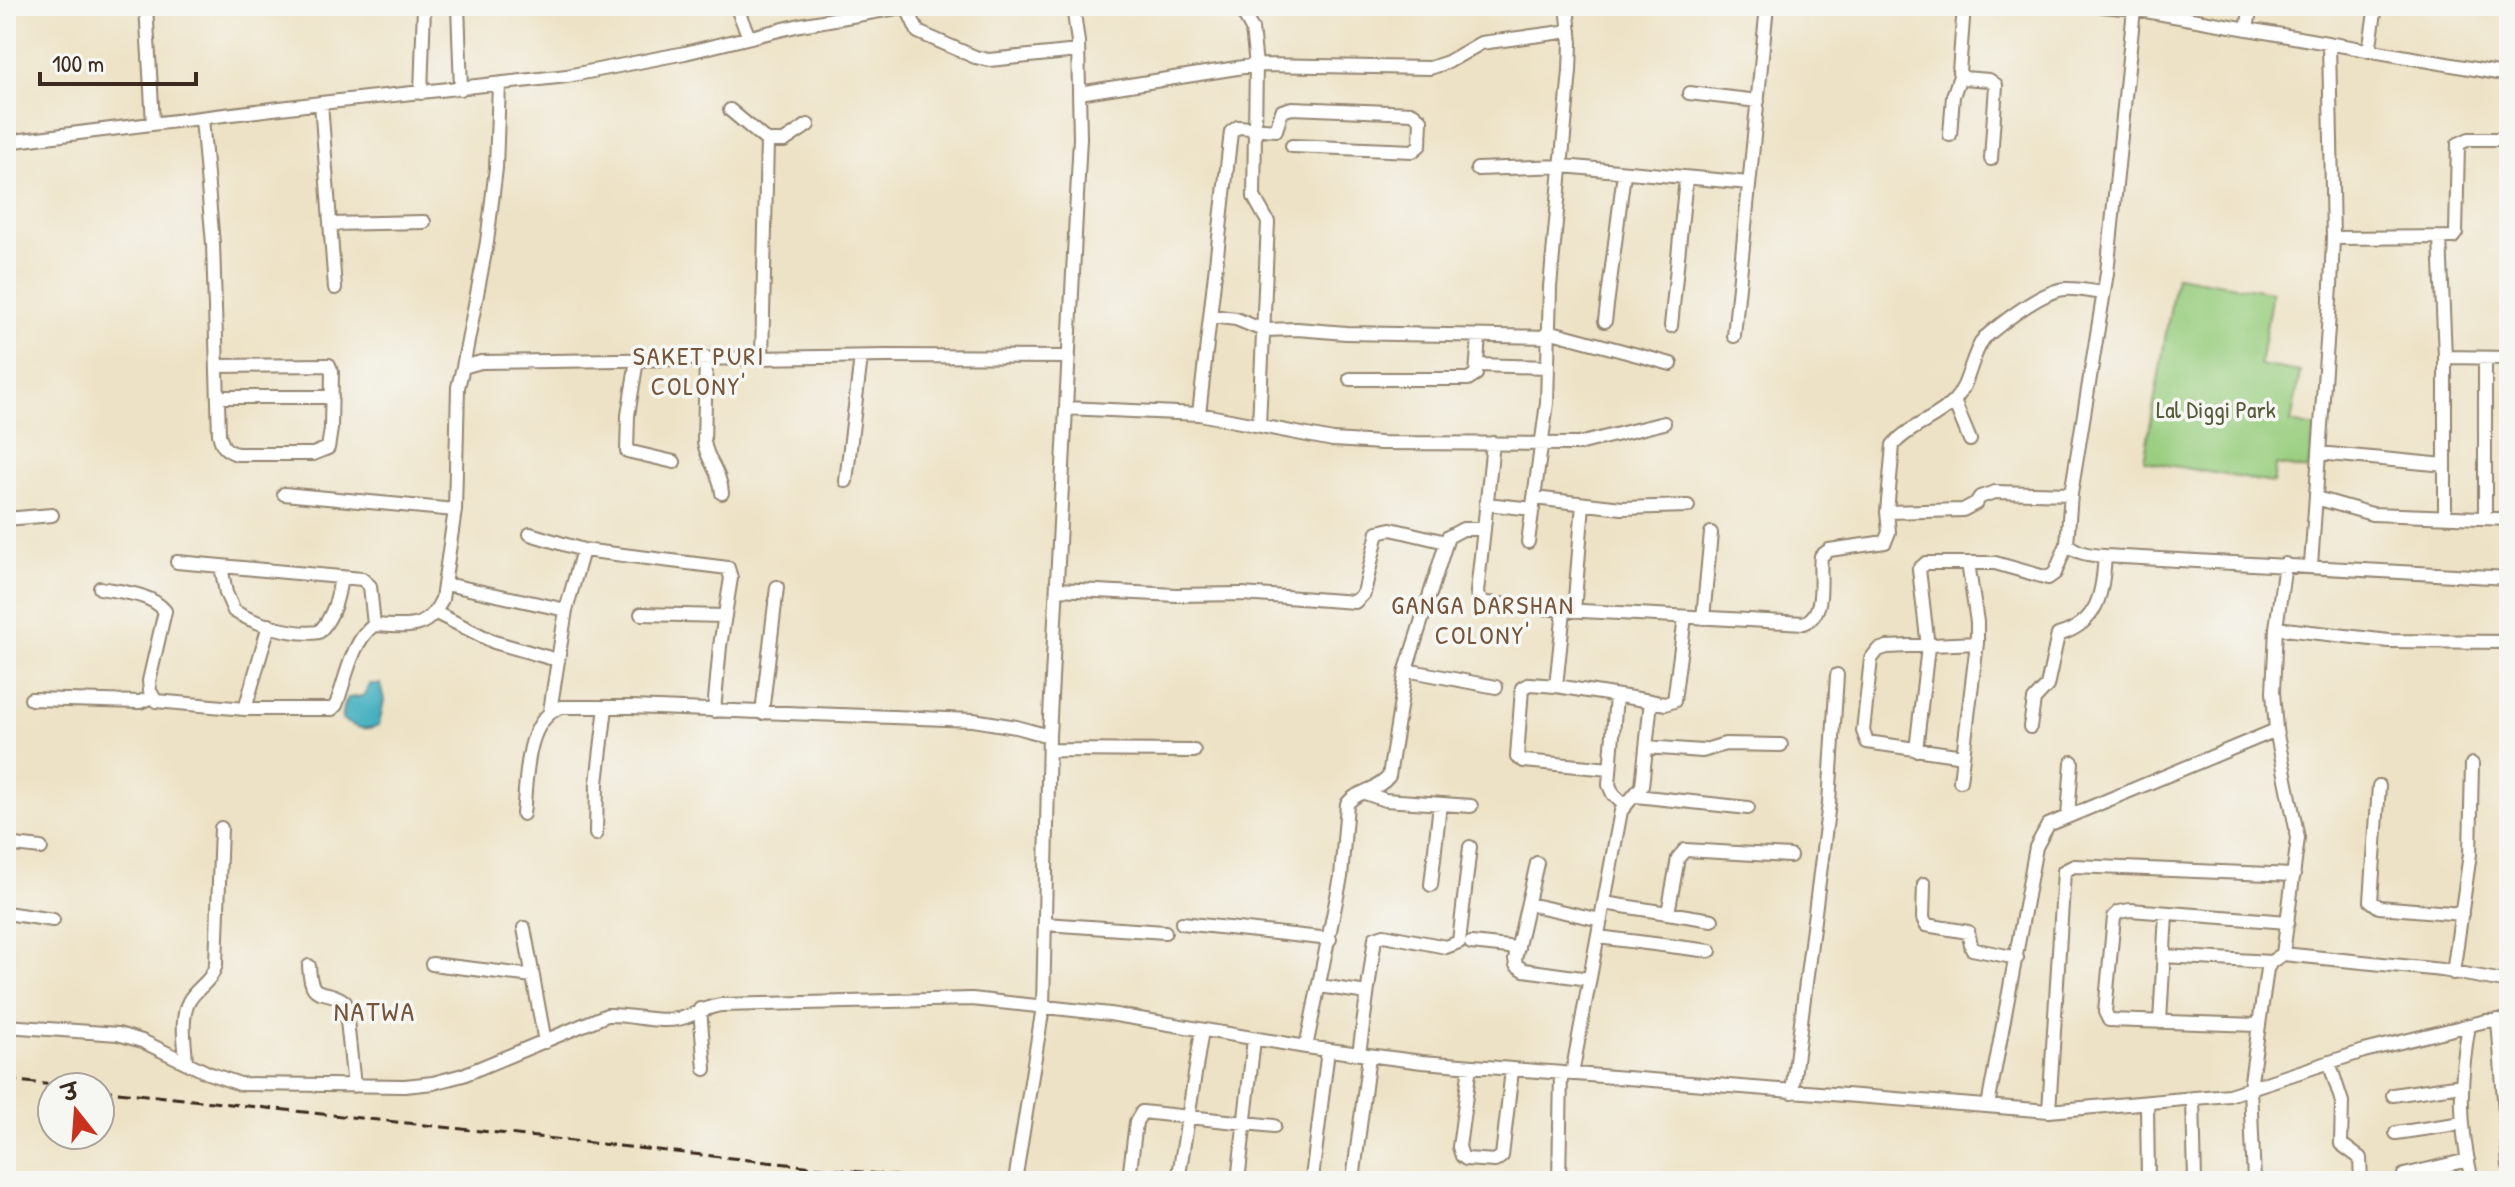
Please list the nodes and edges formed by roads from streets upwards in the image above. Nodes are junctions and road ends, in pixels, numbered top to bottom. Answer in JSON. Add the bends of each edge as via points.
{"nodes":[{"id":1,"x":146,"y":6,"type":"edge"},
{"id":2,"x":424,"y":6,"type":"edge"},
{"id":3,"x":458,"y":6,"type":"edge"},
{"id":4,"x":736,"y":6,"type":"edge"},
{"id":5,"x":907,"y":6,"type":"edge"},
{"id":6,"x":1073,"y":6,"type":"edge"},
{"id":7,"x":1239,"y":6,"type":"edge"},
{"id":8,"x":1567,"y":6,"type":"edge"},
{"id":9,"x":1767,"y":6,"type":"edge"},
{"id":10,"x":1964,"y":6,"type":"edge"},
{"id":11,"x":2102,"y":6,"type":"edge"},
{"id":12,"x":2251,"y":6,"type":"edge"},
{"id":13,"x":2374,"y":7,"type":"edge"},
{"id":14,"x":2134,"y":9,"type":"junction"},
{"id":15,"x":2192,"y":12,"type":"edge"},
{"id":16,"x":2247,"y":29,"type":"junction"},
{"id":17,"x":1570,"y":31,"type":"junction"},
{"id":18,"x":749,"y":37,"type":"junction"},
{"id":19,"x":2329,"y":44,"type":"junction"},
{"id":20,"x":1078,"y":51,"type":"junction"},
{"id":21,"x":2369,"y":51,"type":"junction"},
{"id":22,"x":1256,"y":65,"type":"junction"},
{"id":23,"x":2509,"y":75,"type":"edge"},
{"id":24,"x":1960,"y":76,"type":"junction"},
{"id":25,"x":499,"y":84,"type":"junction"},
{"id":26,"x":461,"y":89,"type":"junction"},
{"id":27,"x":421,"y":93,"type":"junction"},
{"id":28,"x":1079,"y":93,"type":"junction"},
{"id":29,"x":1689,"y":93,"type":"dead end"},
{"id":30,"x":1758,"y":101,"type":"junction"},
{"id":31,"x":321,"y":103,"type":"junction"},
{"id":32,"x":730,"y":110,"type":"dead end"},
{"id":33,"x":202,"y":118,"type":"junction"},
{"id":34,"x":153,"y":123,"type":"junction"},
{"id":35,"x":808,"y":125,"type":"dead end"},
{"id":36,"x":1254,"y":129,"type":"junction"},
{"id":37,"x":1950,"y":135,"type":"dead end"},
{"id":38,"x":2509,"y":139,"type":"edge"},
{"id":39,"x":767,"y":141,"type":"junction"},
{"id":40,"x":6,"y":142,"type":"edge"},
{"id":41,"x":1292,"y":146,"type":"dead end"},
{"id":42,"x":1991,"y":159,"type":"dead end"},
{"id":43,"x":1563,"y":166,"type":"junction"},
{"id":44,"x":1477,"y":169,"type":"dead end"},
{"id":45,"x":1624,"y":173,"type":"junction"},
{"id":46,"x":1686,"y":178,"type":"junction"},
{"id":47,"x":1749,"y":183,"type":"junction"},
{"id":48,"x":424,"y":222,"type":"dead end"},
{"id":49,"x":330,"y":224,"type":"junction"},
{"id":50,"x":2333,"y":238,"type":"junction"},
{"id":51,"x":2440,"y":238,"type":"junction"},
{"id":52,"x":335,"y":288,"type":"dead end"},
{"id":53,"x":2104,"y":293,"type":"junction"},
{"id":54,"x":1211,"y":316,"type":"junction"},
{"id":55,"x":1605,"y":321,"type":"dead end"},
{"id":56,"x":1671,"y":326,"type":"dead end"},
{"id":57,"x":1263,"y":330,"type":"junction"},
{"id":58,"x":1548,"y":334,"type":"junction"},
{"id":59,"x":1479,"y":336,"type":"junction"},
{"id":60,"x":1734,"y":336,"type":"dead end"},
{"id":61,"x":861,"y":357,"type":"junction"},
{"id":62,"x":1069,"y":357,"type":"junction"},
{"id":63,"x":2445,"y":357,"type":"junction"},
{"id":64,"x":706,"y":358,"type":"junction"},
{"id":65,"x":762,"y":358,"type":"junction"},
{"id":66,"x":2485,"y":358,"type":"junction"},
{"id":67,"x":2509,"y":358,"type":"edge"},
{"id":68,"x":637,"y":360,"type":"junction"},
{"id":69,"x":1671,"y":364,"type":"dead end"},
{"id":70,"x":1477,"y":365,"type":"junction"},
{"id":71,"x":217,"y":366,"type":"junction"},
{"id":72,"x":463,"y":367,"type":"junction"},
{"id":73,"x":1548,"y":367,"type":"junction"},
{"id":74,"x":1350,"y":379,"type":"dead end"},
{"id":75,"x":218,"y":397,"type":"junction"},
{"id":76,"x":332,"y":397,"type":"junction"},
{"id":77,"x":1954,"y":401,"type":"junction"},
{"id":78,"x":1066,"y":408,"type":"junction"},
{"id":79,"x":1199,"y":414,"type":"junction"},
{"id":80,"x":1664,"y":423,"type":"dead end"},
{"id":81,"x":1259,"y":425,"type":"junction"},
{"id":82,"x":1970,"y":440,"type":"dead end"},
{"id":83,"x":1493,"y":443,"type":"junction"},
{"id":84,"x":1542,"y":444,"type":"junction"},
{"id":85,"x":2319,"y":453,"type":"junction"},
{"id":86,"x":674,"y":462,"type":"dead end"},
{"id":87,"x":2445,"y":465,"type":"junction"},
{"id":88,"x":846,"y":481,"type":"dead end"},
{"id":89,"x":722,"y":493,"type":"dead end"},
{"id":90,"x":284,"y":494,"type":"dead end"},
{"id":91,"x":2071,"y":494,"type":"junction"},
{"id":92,"x":2316,"y":498,"type":"junction"},
{"id":93,"x":1533,"y":503,"type":"junction"},
{"id":94,"x":1486,"y":504,"type":"junction"},
{"id":95,"x":1583,"y":504,"type":"junction"},
{"id":96,"x":1688,"y":506,"type":"dead end"},
{"id":97,"x":455,"y":510,"type":"junction"},
{"id":98,"x":1887,"y":512,"type":"junction"},
{"id":99,"x":52,"y":515,"type":"dead end"},
{"id":100,"x":2445,"y":517,"type":"junction"},
{"id":101,"x":2485,"y":518,"type":"junction"},
{"id":102,"x":6,"y":519,"type":"edge"},
{"id":103,"x":2509,"y":519,"type":"edge"},
{"id":104,"x":1484,"y":529,"type":"junction"},
{"id":105,"x":1711,"y":533,"type":"dead end"},
{"id":106,"x":530,"y":534,"type":"dead end"},
{"id":107,"x":1446,"y":542,"type":"junction"},
{"id":108,"x":1528,"y":542,"type":"dead end"},
{"id":109,"x":2067,"y":544,"type":"junction"},
{"id":110,"x":583,"y":550,"type":"junction"},
{"id":111,"x":2105,"y":556,"type":"junction"},
{"id":112,"x":177,"y":562,"type":"dead end"},
{"id":113,"x":1968,"y":563,"type":"junction"},
{"id":114,"x":2285,"y":564,"type":"junction"},
{"id":115,"x":2311,"y":565,"type":"junction"},
{"id":116,"x":221,"y":566,"type":"junction"},
{"id":117,"x":341,"y":577,"type":"junction"},
{"id":118,"x":2509,"y":578,"type":"edge"},
{"id":119,"x":446,"y":584,"type":"junction"},
{"id":120,"x":777,"y":587,"type":"dead end"},
{"id":121,"x":100,"y":588,"type":"dead end"},
{"id":122,"x":1058,"y":589,"type":"junction"},
{"id":123,"x":566,"y":610,"type":"junction"},
{"id":124,"x":1569,"y":610,"type":"junction"},
{"id":125,"x":436,"y":613,"type":"junction"},
{"id":126,"x":641,"y":614,"type":"dead end"},
{"id":127,"x":724,"y":616,"type":"junction"},
{"id":128,"x":1685,"y":617,"type":"junction"},
{"id":129,"x":1703,"y":618,"type":"junction"},
{"id":130,"x":269,"y":625,"type":"junction"},
{"id":131,"x":374,"y":625,"type":"junction"},
{"id":132,"x":2276,"y":628,"type":"junction"},
{"id":133,"x":2509,"y":642,"type":"edge"},
{"id":134,"x":1977,"y":643,"type":"junction"},
{"id":135,"x":1928,"y":647,"type":"junction"},
{"id":136,"x":550,"y":658,"type":"dead end"},
{"id":137,"x":1406,"y":670,"type":"junction"},
{"id":138,"x":1837,"y":675,"type":"dead end"},
{"id":139,"x":1556,"y":686,"type":"junction"},
{"id":140,"x":1496,"y":687,"type":"dead end"},
{"id":141,"x":1616,"y":696,"type":"junction"},
{"id":142,"x":152,"y":697,"type":"junction"},
{"id":143,"x":31,"y":699,"type":"dead end"},
{"id":144,"x":1651,"y":701,"type":"junction"},
{"id":145,"x":606,"y":707,"type":"junction"},
{"id":146,"x":245,"y":709,"type":"junction"},
{"id":147,"x":550,"y":711,"type":"junction"},
{"id":148,"x":714,"y":711,"type":"junction"},
{"id":149,"x":762,"y":713,"type":"junction"},
{"id":150,"x":2030,"y":727,"type":"dead end"},
{"id":151,"x":2276,"y":730,"type":"junction"},
{"id":152,"x":1049,"y":743,"type":"junction"},
{"id":153,"x":1781,"y":745,"type":"dead end"},
{"id":154,"x":1646,"y":747,"type":"junction"},
{"id":155,"x":1916,"y":750,"type":"junction"},
{"id":156,"x":1194,"y":751,"type":"dead end"},
{"id":157,"x":1963,"y":756,"type":"junction"},
{"id":158,"x":2072,"y":762,"type":"dead end"},
{"id":159,"x":2472,"y":764,"type":"dead end"},
{"id":160,"x":1610,"y":769,"type":"junction"},
{"id":161,"x":1960,"y":781,"type":"dead end"},
{"id":162,"x":2379,"y":786,"type":"dead end"},
{"id":163,"x":1365,"y":793,"type":"junction"},
{"id":164,"x":1636,"y":796,"type":"junction"},
{"id":165,"x":1440,"y":804,"type":"junction"},
{"id":166,"x":1624,"y":805,"type":"junction"},
{"id":167,"x":1471,"y":806,"type":"dead end"},
{"id":168,"x":1748,"y":808,"type":"dead end"},
{"id":169,"x":523,"y":814,"type":"dead end"},
{"id":170,"x":2068,"y":816,"type":"junction"},
{"id":171,"x":221,"y":828,"type":"dead end"},
{"id":172,"x":596,"y":834,"type":"dead end"},
{"id":173,"x":6,"y":844,"type":"edge"},
{"id":174,"x":1470,"y":847,"type":"dead end"},
{"id":175,"x":41,"y":848,"type":"dead end"},
{"id":176,"x":1790,"y":856,"type":"dead end"},
{"id":177,"x":1537,"y":863,"type":"dead end"},
{"id":178,"x":2294,"y":875,"type":"junction"},
{"id":179,"x":1924,"y":884,"type":"dead end"},
{"id":180,"x":1431,"y":885,"type":"dead end"},
{"id":181,"x":1604,"y":903,"type":"junction"},
{"id":182,"x":1528,"y":904,"type":"junction"},
{"id":183,"x":6,"y":913,"type":"edge"},
{"id":184,"x":1668,"y":913,"type":"junction"},
{"id":185,"x":2166,"y":913,"type":"junction"},
{"id":186,"x":2462,"y":914,"type":"junction"},
{"id":187,"x":53,"y":920,"type":"dead end"},
{"id":188,"x":1601,"y":920,"type":"junction"},
{"id":189,"x":1712,"y":920,"type":"dead end"},
{"id":190,"x":2288,"y":922,"type":"junction"},
{"id":191,"x":1182,"y":923,"type":"dead end"},
{"id":192,"x":1045,"y":924,"type":"junction"},
{"id":193,"x":524,"y":928,"type":"dead end"},
{"id":194,"x":1165,"y":932,"type":"dead end"},
{"id":195,"x":1598,"y":937,"type":"junction"},
{"id":196,"x":1330,"y":939,"type":"junction"},
{"id":197,"x":1471,"y":943,"type":"dead end"},
{"id":198,"x":1518,"y":948,"type":"junction"},
{"id":199,"x":1710,"y":951,"type":"dead end"},
{"id":200,"x":2283,"y":954,"type":"junction"},
{"id":201,"x":2163,"y":956,"type":"junction"},
{"id":202,"x":2017,"y":958,"type":"junction"},
{"id":203,"x":2271,"y":962,"type":"junction"},
{"id":204,"x":432,"y":964,"type":"dead end"},
{"id":205,"x":309,"y":966,"type":"dead end"},
{"id":206,"x":2453,"y":973,"type":"junction"},
{"id":207,"x":533,"y":976,"type":"junction"},
{"id":208,"x":1589,"y":979,"type":"junction"},
{"id":209,"x":2509,"y":982,"type":"edge"},
{"id":210,"x":1320,"y":986,"type":"junction"},
{"id":211,"x":1367,"y":993,"type":"junction"},
{"id":212,"x":1043,"y":1007,"type":"junction"},
{"id":213,"x":700,"y":1009,"type":"junction"},
{"id":214,"x":2504,"y":1020,"type":"edge"},
{"id":215,"x":2160,"y":1022,"type":"junction"},
{"id":216,"x":2258,"y":1025,"type":"junction"},
{"id":217,"x":2469,"y":1025,"type":"junction"},
{"id":218,"x":6,"y":1026,"type":"edge"},
{"id":219,"x":1202,"y":1030,"type":"junction"},
{"id":220,"x":1254,"y":1039,"type":"junction"},
{"id":221,"x":545,"y":1042,"type":"junction"},
{"id":222,"x":1306,"y":1047,"type":"junction"},
{"id":223,"x":1328,"y":1050,"type":"junction"},
{"id":224,"x":1364,"y":1055,"type":"junction"},
{"id":225,"x":186,"y":1061,"type":"junction"},
{"id":226,"x":2329,"y":1062,"type":"junction"},
{"id":227,"x":1470,"y":1066,"type":"junction"},
{"id":228,"x":705,"y":1069,"type":"dead end"},
{"id":229,"x":1512,"y":1070,"type":"junction"},
{"id":230,"x":1566,"y":1074,"type":"junction"},
{"id":231,"x":2461,"y":1085,"type":"junction"},
{"id":232,"x":354,"y":1086,"type":"junction"},
{"id":233,"x":2250,"y":1088,"type":"junction"},
{"id":234,"x":1792,"y":1092,"type":"junction"},
{"id":235,"x":2393,"y":1095,"type":"dead end"},
{"id":236,"x":2193,"y":1098,"type":"junction"},
{"id":237,"x":2147,"y":1103,"type":"junction"},
{"id":238,"x":1988,"y":1106,"type":"junction"},
{"id":239,"x":2049,"y":1111,"type":"junction"},
{"id":240,"x":1188,"y":1116,"type":"junction"},
{"id":241,"x":1244,"y":1123,"type":"junction"},
{"id":242,"x":2463,"y":1123,"type":"junction"},
{"id":243,"x":1274,"y":1126,"type":"dead end"},
{"id":244,"x":2396,"y":1133,"type":"dead end"},
{"id":245,"x":2468,"y":1160,"type":"junction"},
{"id":246,"x":2509,"y":1166,"type":"edge"},
{"id":247,"x":2404,"y":1175,"type":"dead end"},
{"id":248,"x":1312,"y":1178,"type":"dead end"},
{"id":249,"x":1129,"y":1179,"type":"edge"},
{"id":250,"x":1015,"y":1181,"type":"edge"},
{"id":251,"x":1178,"y":1181,"type":"edge"},
{"id":252,"x":1238,"y":1181,"type":"edge"},
{"id":253,"x":1357,"y":1181,"type":"edge"},
{"id":254,"x":1559,"y":1181,"type":"edge"},
{"id":255,"x":2148,"y":1181,"type":"edge"},
{"id":256,"x":2195,"y":1181,"type":"edge"},
{"id":257,"x":2254,"y":1181,"type":"edge"},
{"id":258,"x":2361,"y":1181,"type":"edge"},
{"id":259,"x":2472,"y":1181,"type":"edge"}],
"edges":[{"from":1,"to":34,"type":"street"},
{"from":2,"to":27,"type":"street"},
{"from":3,"to":26,"type":"street"},
{"from":4,"to":18,"type":"street"},
{"from":5,"to":18,"type":"street"},
{"from":5,"to":20,"type":"street","via":[[918,32],[975,57],[1007,60]]},
{"from":6,"to":20,"type":"street"},
{"from":7,"to":22,"type":"street","via":[[1252,29]]},
{"from":8,"to":17,"type":"street"},
{"from":9,"to":30,"type":"street"},
{"from":10,"to":24,"type":"street"},
{"from":11,"to":14,"type":"street"},
{"from":12,"to":16,"type":"street"},
{"from":13,"to":21,"type":"street"},
{"from":14,"to":15,"type":"street"},
{"from":14,"to":53,"type":"street"},
{"from":15,"to":16,"type":"street"},
{"from":16,"to":19,"type":"street"},
{"from":17,"to":22,"type":"street","via":[[1481,43],[1430,68]]},
{"from":17,"to":43,"type":"street"},
{"from":18,"to":25,"type":"street","via":[[637,64]]},
{"from":19,"to":21,"type":"street"},
{"from":19,"to":50,"type":"street"},
{"from":20,"to":28,"type":"street"},
{"from":21,"to":23,"type":"street"},
{"from":22,"to":28,"type":"street"},
{"from":22,"to":36,"type":"street"},
{"from":24,"to":37,"type":"street"},
{"from":24,"to":42,"type":"street","via":[[1996,85]]},
{"from":25,"to":26,"type":"street"},
{"from":25,"to":72,"type":"street","via":[[487,242]]},
{"from":26,"to":27,"type":"street"},
{"from":27,"to":31,"type":"street"},
{"from":28,"to":62,"type":"street"},
{"from":29,"to":30,"type":"street"},
{"from":30,"to":47,"type":"street"},
{"from":31,"to":33,"type":"street"},
{"from":31,"to":49,"type":"street"},
{"from":32,"to":39,"type":"street"},
{"from":33,"to":34,"type":"street"},
{"from":33,"to":71,"type":"street","via":[[213,233]]},
{"from":34,"to":40,"type":"street"},
{"from":35,"to":39,"type":"street","via":[[784,141]]},
{"from":36,"to":41,"type":"street","via":[[1276,130],[1282,111],[1292,108],[1413,113],[1421,120],[1420,145],[1413,151]]},
{"from":36,"to":54,"type":"street","via":[[1238,127],[1228,138]]},
{"from":36,"to":57,"type":"street","via":[[1254,197],[1268,222]]},
{"from":38,"to":51,"type":"street","via":[[2458,144],[2456,233]]},
{"from":39,"to":65,"type":"street"},
{"from":43,"to":44,"type":"street"},
{"from":43,"to":45,"type":"street"},
{"from":43,"to":58,"type":"street"},
{"from":45,"to":46,"type":"street"},
{"from":45,"to":55,"type":"street"},
{"from":46,"to":47,"type":"street"},
{"from":46,"to":56,"type":"street"},
{"from":47,"to":60,"type":"street"},
{"from":48,"to":49,"type":"street"},
{"from":49,"to":52,"type":"street"},
{"from":50,"to":51,"type":"street"},
{"from":50,"to":85,"type":"street"},
{"from":51,"to":63,"type":"street"},
{"from":53,"to":77,"type":"street","via":[[2056,292],[1991,332],[1977,347]]},
{"from":53,"to":91,"type":"street"},
{"from":54,"to":57,"type":"street"},
{"from":54,"to":79,"type":"street"},
{"from":57,"to":59,"type":"street"},
{"from":57,"to":81,"type":"street"},
{"from":58,"to":59,"type":"street"},
{"from":58,"to":69,"type":"street"},
{"from":58,"to":73,"type":"street"},
{"from":59,"to":70,"type":"street"},
{"from":61,"to":62,"type":"street"},
{"from":61,"to":65,"type":"street"},
{"from":61,"to":88,"type":"street"},
{"from":62,"to":78,"type":"street"},
{"from":63,"to":66,"type":"street"},
{"from":63,"to":87,"type":"street"},
{"from":64,"to":65,"type":"street"},
{"from":64,"to":68,"type":"street"},
{"from":64,"to":89,"type":"street","via":[[704,442]]},
{"from":66,"to":67,"type":"street"},
{"from":66,"to":101,"type":"street"},
{"from":68,"to":72,"type":"street","via":[[481,362]]},
{"from":68,"to":86,"type":"street","via":[[627,451]]},
{"from":70,"to":73,"type":"street"},
{"from":70,"to":74,"type":"street","via":[[1476,374],[1468,379]]},
{"from":71,"to":75,"type":"street"},
{"from":71,"to":76,"type":"street","via":[[329,365]]},
{"from":72,"to":97,"type":"street"},
{"from":73,"to":84,"type":"street"},
{"from":75,"to":76,"type":"street"},
{"from":75,"to":76,"type":"street","via":[[221,445],[237,454],[313,454],[328,448]]},
{"from":77,"to":82,"type":"street"},
{"from":77,"to":98,"type":"street","via":[[1893,445]]},
{"from":78,"to":79,"type":"street"},
{"from":78,"to":122,"type":"street"},
{"from":79,"to":81,"type":"street"},
{"from":80,"to":84,"type":"street","via":[[1590,443]]},
{"from":81,"to":83,"type":"street","via":[[1359,443]]},
{"from":83,"to":84,"type":"street"},
{"from":83,"to":94,"type":"street"},
{"from":84,"to":93,"type":"street"},
{"from":85,"to":87,"type":"street"},
{"from":85,"to":92,"type":"street"},
{"from":87,"to":100,"type":"street"},
{"from":90,"to":97,"type":"street"},
{"from":91,"to":98,"type":"street","via":[[1995,492],[1963,510]]},
{"from":91,"to":109,"type":"street"},
{"from":92,"to":100,"type":"street","via":[[2372,514]]},
{"from":92,"to":115,"type":"street"},
{"from":93,"to":94,"type":"street"},
{"from":93,"to":95,"type":"street"},
{"from":93,"to":108,"type":"street"},
{"from":94,"to":104,"type":"street"},
{"from":95,"to":96,"type":"street"},
{"from":95,"to":124,"type":"street"},
{"from":97,"to":119,"type":"street"},
{"from":98,"to":129,"type":"street","via":[[1885,542],[1829,550],[1821,556],[1819,607],[1811,620]]},
{"from":99,"to":102,"type":"street"},
{"from":100,"to":101,"type":"street"},
{"from":101,"to":103,"type":"street"},
{"from":104,"to":107,"type":"street","via":[[1458,530]]},
{"from":104,"to":124,"type":"street","via":[[1477,592],[1481,601]]},
{"from":105,"to":129,"type":"street"},
{"from":106,"to":110,"type":"street"},
{"from":107,"to":122,"type":"street","via":[[1383,528],[1376,537],[1364,593],[1355,602]]},
{"from":107,"to":137,"type":"street"},
{"from":109,"to":111,"type":"street","via":[[2085,554]]},
{"from":109,"to":113,"type":"street","via":[[2048,578],[1995,563]]},
{"from":110,"to":123,"type":"street"},
{"from":110,"to":127,"type":"street","via":[[728,568]]},
{"from":111,"to":114,"type":"street"},
{"from":111,"to":150,"type":"street","via":[[2098,602],[2078,628],[2058,635],[2047,686],[2034,700]]},
{"from":112,"to":116,"type":"street"},
{"from":113,"to":134,"type":"street"},
{"from":113,"to":135,"type":"street","via":[[1926,563],[1919,569]]},
{"from":114,"to":115,"type":"street"},
{"from":114,"to":132,"type":"street"},
{"from":115,"to":118,"type":"street"},
{"from":116,"to":117,"type":"street"},
{"from":116,"to":130,"type":"street","via":[[234,611]]},
{"from":117,"to":130,"type":"street","via":[[337,601],[319,632]]},
{"from":117,"to":131,"type":"street","via":[[368,581]]},
{"from":119,"to":123,"type":"street"},
{"from":119,"to":125,"type":"street"},
{"from":120,"to":149,"type":"street"},
{"from":121,"to":142,"type":"street","via":[[144,597],[165,611],[149,681]]},
{"from":122,"to":152,"type":"street"},
{"from":123,"to":147,"type":"street"},
{"from":124,"to":128,"type":"street"},
{"from":124,"to":139,"type":"street"},
{"from":125,"to":131,"type":"street","via":[[421,624]]},
{"from":125,"to":136,"type":"street","via":[[494,642]]},
{"from":126,"to":127,"type":"street"},
{"from":127,"to":148,"type":"street"},
{"from":128,"to":129,"type":"street"},
{"from":128,"to":144,"type":"street","via":[[1674,701]]},
{"from":130,"to":146,"type":"street"},
{"from":131,"to":146,"type":"street","via":[[358,644],[332,709]]},
{"from":132,"to":133,"type":"street","via":[[2389,641]]},
{"from":132,"to":151,"type":"street"},
{"from":134,"to":135,"type":"street"},
{"from":134,"to":157,"type":"street"},
{"from":135,"to":155,"type":"street"},
{"from":135,"to":155,"type":"street","via":[[1887,647],[1871,659],[1864,738]]},
{"from":137,"to":140,"type":"street"},
{"from":137,"to":163,"type":"street","via":[[1389,776]]},
{"from":138,"to":234,"type":"street","via":[[1829,803]]},
{"from":139,"to":141,"type":"street"},
{"from":139,"to":160,"type":"street","via":[[1522,688],[1517,757]]},
{"from":141,"to":144,"type":"street"},
{"from":141,"to":160,"type":"street"},
{"from":142,"to":143,"type":"street","via":[[140,702]]},
{"from":142,"to":146,"type":"street","via":[[163,703]]},
{"from":144,"to":154,"type":"street"},
{"from":145,"to":147,"type":"street"},
{"from":145,"to":148,"type":"street"},
{"from":145,"to":172,"type":"street"},
{"from":147,"to":169,"type":"street","via":[[537,727]]},
{"from":148,"to":149,"type":"street"},
{"from":149,"to":152,"type":"street","via":[[973,720],[1016,727]]},
{"from":151,"to":170,"type":"street"},
{"from":151,"to":178,"type":"street","via":[[2298,838]]},
{"from":152,"to":156,"type":"street"},
{"from":152,"to":192,"type":"street"},
{"from":153,"to":154,"type":"street","via":[[1725,744],[1702,751]]},
{"from":154,"to":164,"type":"street"},
{"from":155,"to":157,"type":"street"},
{"from":157,"to":161,"type":"street"},
{"from":158,"to":170,"type":"street"},
{"from":159,"to":186,"type":"street"},
{"from":160,"to":166,"type":"street","via":[[1611,791]]},
{"from":162,"to":186,"type":"street","via":[[2371,901],[2379,907]]},
{"from":163,"to":165,"type":"street","via":[[1385,800]]},
{"from":163,"to":196,"type":"street","via":[[1350,799],[1345,811]]},
{"from":164,"to":166,"type":"street"},
{"from":164,"to":168,"type":"street"},
{"from":165,"to":167,"type":"street"},
{"from":165,"to":180,"type":"street"},
{"from":166,"to":181,"type":"street"},
{"from":170,"to":202,"type":"street","via":[[2048,825],[2036,847]]},
{"from":171,"to":225,"type":"street","via":[[216,964],[189,1002]]},
{"from":173,"to":175,"type":"street"},
{"from":174,"to":211,"type":"street","via":[[1459,942],[1446,947],[1384,935],[1375,938]]},
{"from":176,"to":184,"type":"street","via":[[1685,850],[1678,858]]},
{"from":177,"to":182,"type":"street"},
{"from":178,"to":190,"type":"street"},
{"from":178,"to":239,"type":"street","via":[[2074,866],[2064,871]]},
{"from":179,"to":202,"type":"street","via":[[1926,925],[1968,932],[1972,949]]},
{"from":181,"to":184,"type":"street"},
{"from":181,"to":188,"type":"street"},
{"from":182,"to":188,"type":"street"},
{"from":182,"to":198,"type":"street"},
{"from":183,"to":187,"type":"street"},
{"from":184,"to":189,"type":"street"},
{"from":185,"to":190,"type":"street"},
{"from":185,"to":201,"type":"street"},
{"from":185,"to":215,"type":"street","via":[[2130,910],[2114,917],[2105,1012],[2114,1021]]},
{"from":186,"to":206,"type":"street"},
{"from":188,"to":195,"type":"street"},
{"from":190,"to":200,"type":"street"},
{"from":191,"to":196,"type":"street"},
{"from":192,"to":194,"type":"street"},
{"from":192,"to":212,"type":"street"},
{"from":193,"to":207,"type":"street"},
{"from":195,"to":199,"type":"street"},
{"from":195,"to":208,"type":"street"},
{"from":196,"to":210,"type":"street"},
{"from":197,"to":198,"type":"street"},
{"from":198,"to":208,"type":"street","via":[[1519,968]]},
{"from":200,"to":203,"type":"street"},
{"from":200,"to":206,"type":"street"},
{"from":201,"to":203,"type":"street"},
{"from":201,"to":215,"type":"street"},
{"from":202,"to":238,"type":"street"},
{"from":203,"to":216,"type":"street"},
{"from":204,"to":207,"type":"street"},
{"from":205,"to":232,"type":"street","via":[[316,993],[345,1002]]},
{"from":206,"to":209,"type":"street"},
{"from":207,"to":221,"type":"street"},
{"from":208,"to":230,"type":"street"},
{"from":210,"to":211,"type":"street"},
{"from":210,"to":222,"type":"street"},
{"from":211,"to":224,"type":"street"},
{"from":212,"to":213,"type":"street","via":[[928,998]]},
{"from":212,"to":219,"type":"street"},
{"from":212,"to":250,"type":"street"},
{"from":213,"to":221,"type":"street","via":[[679,1019],[607,1015]]},
{"from":213,"to":228,"type":"street"},
{"from":214,"to":217,"type":"street"},
{"from":214,"to":246,"type":"street"},
{"from":215,"to":216,"type":"street"},
{"from":216,"to":233,"type":"street"},
{"from":217,"to":226,"type":"street"},
{"from":217,"to":231,"type":"street"},
{"from":218,"to":225,"type":"street","via":[[118,1034]]},
{"from":219,"to":220,"type":"street"},
{"from":219,"to":240,"type":"street"},
{"from":220,"to":222,"type":"street"},
{"from":220,"to":241,"type":"street"},
{"from":221,"to":232,"type":"street","via":[[433,1083]]},
{"from":222,"to":223,"type":"street"},
{"from":223,"to":224,"type":"street"},
{"from":223,"to":248,"type":"street"},
{"from":224,"to":227,"type":"street"},
{"from":224,"to":253,"type":"street","via":[[1353,1180]]},
{"from":225,"to":232,"type":"street","via":[[240,1084]]},
{"from":226,"to":233,"type":"street"},
{"from":226,"to":258,"type":"street","via":[[2342,1102],[2341,1144],[2360,1158]]},
{"from":227,"to":229,"type":"street"},
{"from":227,"to":229,"type":"street","via":[[1459,1147],[1466,1159],[1495,1161],[1502,1156]]},
{"from":229,"to":230,"type":"street"},
{"from":230,"to":234,"type":"street"},
{"from":230,"to":254,"type":"street"},
{"from":231,"to":235,"type":"street"},
{"from":231,"to":242,"type":"street"},
{"from":233,"to":236,"type":"street"},
{"from":233,"to":257,"type":"street"},
{"from":234,"to":238,"type":"street"},
{"from":236,"to":237,"type":"street"},
{"from":236,"to":256,"type":"street"},
{"from":237,"to":239,"type":"street"},
{"from":237,"to":255,"type":"street"},
{"from":238,"to":239,"type":"street"},
{"from":240,"to":241,"type":"street"},
{"from":240,"to":249,"type":"street","via":[[1149,1111],[1138,1115]]},
{"from":240,"to":251,"type":"street"},
{"from":241,"to":243,"type":"street"},
{"from":241,"to":252,"type":"street"},
{"from":242,"to":244,"type":"street"},
{"from":242,"to":245,"type":"street"},
{"from":245,"to":247,"type":"street"},
{"from":245,"to":259,"type":"street"}]}
